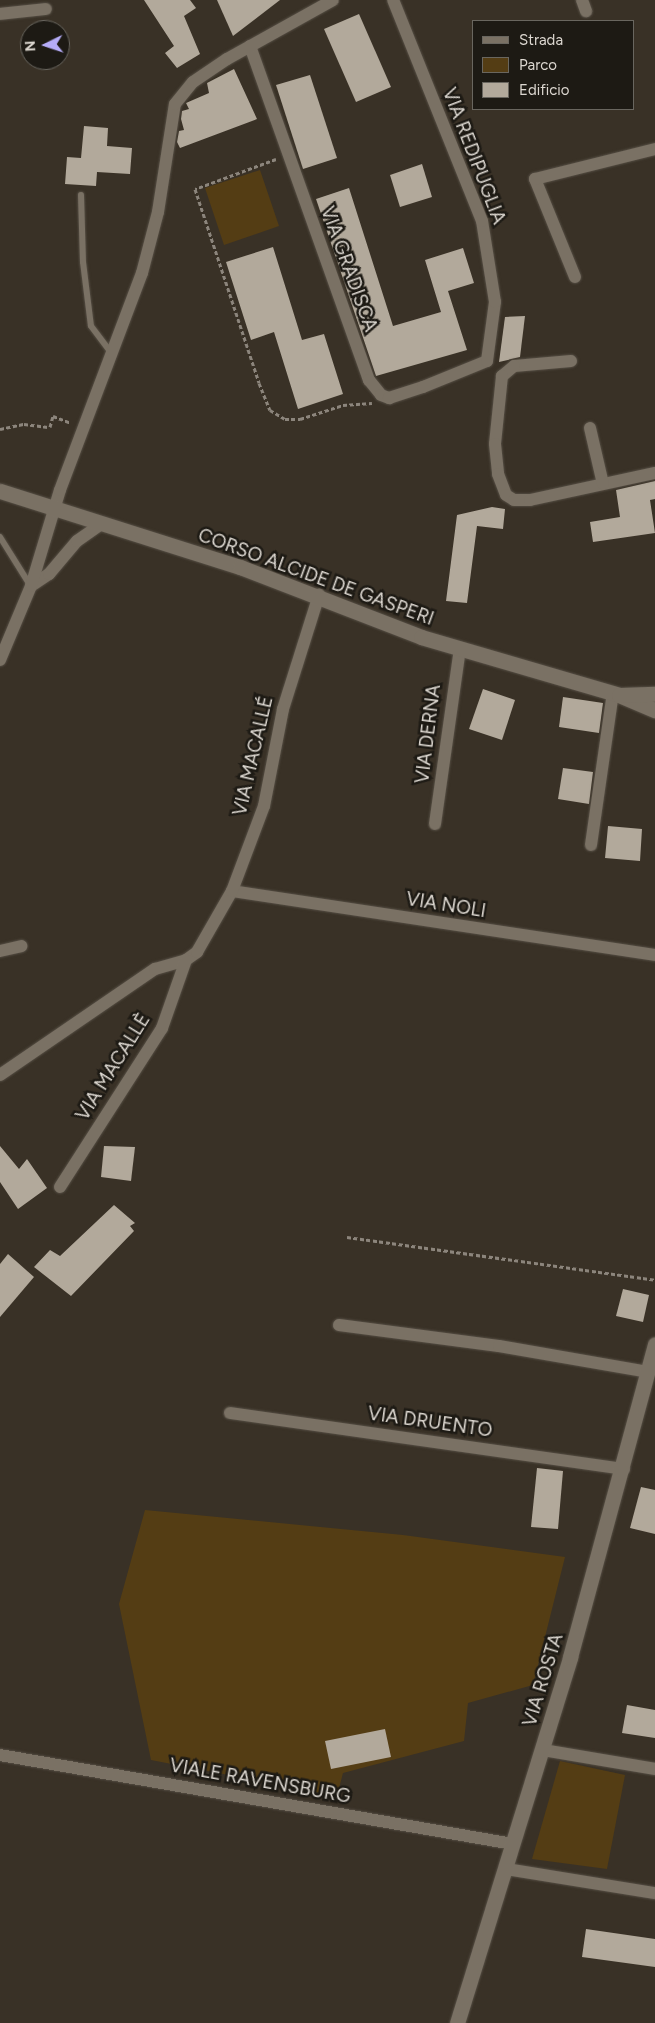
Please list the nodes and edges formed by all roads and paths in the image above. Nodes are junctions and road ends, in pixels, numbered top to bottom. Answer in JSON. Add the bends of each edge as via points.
{"nodes":[{"id":1,"x":333,"y":0,"type":"edge"},
{"id":2,"x":393,"y":0,"type":"edge"},
{"id":3,"x":46,"y":9,"type":"dead end"},
{"id":4,"x":0,"y":14,"type":"edge"},
{"id":5,"x":250,"y":46,"type":"junction"},
{"id":6,"x":655,"y":150,"type":"edge"},
{"id":7,"x":289,"y":154,"type":"junction"},
{"id":8,"x":81,"y":195,"type":"dead end"},
{"id":9,"x":575,"y":277,"type":"dead end"},
{"id":10,"x":112,"y":354,"type":"junction"},
{"id":11,"x":571,"y":361,"type":"dead end"},
{"id":12,"x":390,"y":398,"type":"junction"},
{"id":13,"x":74,"y":424,"type":"dead end"},
{"id":14,"x":590,"y":428,"type":"dead end"},
{"id":15,"x":0,"y":429,"type":"edge"},
{"id":16,"x":655,"y":473,"type":"edge"},
{"id":17,"x":603,"y":484,"type":"junction"},
{"id":18,"x":0,"y":491,"type":"edge"},
{"id":19,"x":55,"y":509,"type":"junction"},
{"id":20,"x":101,"y":524,"type":"junction"},
{"id":21,"x":0,"y":537,"type":"edge"},
{"id":22,"x":31,"y":586,"type":"junction"},
{"id":23,"x":319,"y":595,"type":"junction"},
{"id":24,"x":460,"y":649,"type":"junction"},
{"id":25,"x":0,"y":660,"type":"edge"},
{"id":26,"x":616,"y":694,"type":"junction"},
{"id":27,"x":655,"y":694,"type":"edge"},
{"id":28,"x":655,"y":710,"type":"edge"},
{"id":29,"x":435,"y":824,"type":"dead end"},
{"id":30,"x":591,"y":845,"type":"dead end"},
{"id":31,"x":232,"y":891,"type":"junction"},
{"id":32,"x":21,"y":946,"type":"dead end"},
{"id":33,"x":0,"y":952,"type":"edge"},
{"id":34,"x":655,"y":955,"type":"edge"},
{"id":35,"x":186,"y":960,"type":"junction"},
{"id":36,"x":0,"y":1075,"type":"edge"},
{"id":37,"x":60,"y":1187,"type":"dead end"},
{"id":38,"x":347,"y":1237,"type":"dead end"},
{"id":39,"x":655,"y":1280,"type":"edge"},
{"id":40,"x":339,"y":1325,"type":"dead end"},
{"id":41,"x":655,"y":1344,"type":"edge"},
{"id":42,"x":648,"y":1372,"type":"junction"},
{"id":43,"x":230,"y":1413,"type":"dead end"},
{"id":44,"x":624,"y":1469,"type":"junction"},
{"id":45,"x":543,"y":1750,"type":"junction"},
{"id":46,"x":0,"y":1755,"type":"edge"},
{"id":47,"x":655,"y":1770,"type":"edge"},
{"id":48,"x":514,"y":1844,"type":"junction"},
{"id":49,"x":506,"y":1869,"type":"junction"},
{"id":50,"x":655,"y":1893,"type":"edge"},
{"id":51,"x":457,"y":2023,"type":"edge"}],
"edges":[{"from":1,"to":5,"type":"street"},
{"from":2,"to":12,"type":"street","name":"VIA REDIPUGLIA","via":[[482,221],[495,302],[487,362]]},
{"from":3,"to":4,"type":"street"},
{"from":5,"to":7,"type":"street","name":"VIA GRADISCA"},
{"from":5,"to":10,"type":"street","via":[[193,82],[175,104],[152,240]]},
{"from":6,"to":9,"type":"street","via":[[535,179]]},
{"from":7,"to":12,"type":"street","name":"VIA GRADISCA","via":[[369,380],[381,395]]},
{"from":7,"to":12,"type":"path","via":[[195,189],[270,410],[285,419],[300,419],[343,405]]},
{"from":8,"to":10,"type":"lane","via":[[82,262],[91,326],[102,346]]},
{"from":10,"to":19,"type":"street"},
{"from":11,"to":17,"type":"street","via":[[506,369],[502,376],[495,444],[498,474],[506,495],[514,500]]},
{"from":13,"to":15,"type":"path","via":[[52,416],[50,427],[24,424]]},
{"from":14,"to":17,"type":"street"},
{"from":16,"to":17,"type":"street"},
{"from":18,"to":19,"type":"street","name":"CORSO ALCIDE DE GASPERI"},
{"from":19,"to":20,"type":"street","name":"CORSO ALCIDE DE GASPERI"},
{"from":19,"to":22,"type":"street"},
{"from":20,"to":22,"type":"street","via":[[77,540],[49,574]]},
{"from":20,"to":23,"type":"street","name":"CORSO ALCIDE DE GASPERI"},
{"from":21,"to":22,"type":"lane"},
{"from":22,"to":25,"type":"street"},
{"from":23,"to":24,"type":"street","name":"CORSO ALCIDE DE GASPERI"},
{"from":23,"to":31,"type":"street","name":"VIA MACALLÉ","via":[[283,709],[264,806]]},
{"from":24,"to":26,"type":"street","name":"CORSO ALCIDE DE GASPERI"},
{"from":24,"to":29,"type":"street","name":"VIA DERNA"},
{"from":26,"to":27,"type":"street","name":"CORSO ALCIDE DE GASPERI"},
{"from":26,"to":28,"type":"street","name":"CORSO ALCIDE DE GASPERI"},
{"from":26,"to":30,"type":"street"},
{"from":31,"to":34,"type":"street","name":"VIA NOLI"},
{"from":31,"to":35,"type":"street","name":"VIA MACALLÉ","via":[[197,952]]},
{"from":32,"to":33,"type":"street"},
{"from":35,"to":36,"type":"street","via":[[155,969]]},
{"from":35,"to":37,"type":"street","name":"VIA MACALLÈ","via":[[162,1028]]},
{"from":38,"to":39,"type":"path"},
{"from":40,"to":42,"type":"street","via":[[499,1346]]},
{"from":41,"to":42,"type":"street","name":"VIA ROSTA"},
{"from":42,"to":44,"type":"street","name":"VIA ROSTA"},
{"from":43,"to":44,"type":"street","name":"VIA DRUENTO"},
{"from":44,"to":45,"type":"street","name":"VIA ROSTA"},
{"from":45,"to":47,"type":"street"},
{"from":45,"to":48,"type":"street","name":"VIA ROSTA"},
{"from":46,"to":48,"type":"street","name":"VIALE RAVENSBURG"},
{"from":48,"to":49,"type":"street","name":"VIA ROSTA"},
{"from":49,"to":50,"type":"street"},
{"from":49,"to":51,"type":"street","name":"VIA ROSTA"}]}
